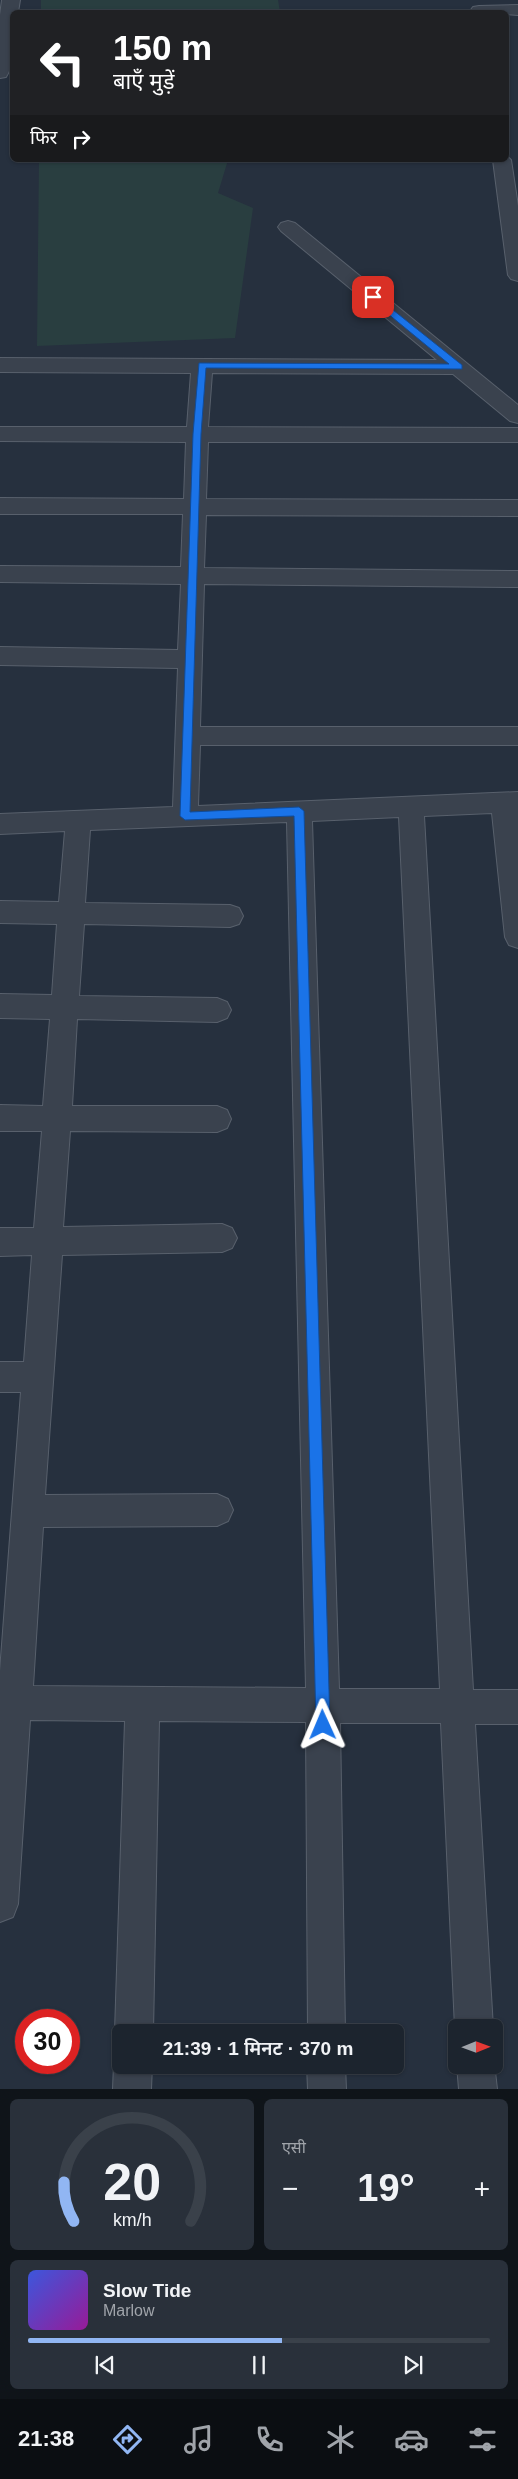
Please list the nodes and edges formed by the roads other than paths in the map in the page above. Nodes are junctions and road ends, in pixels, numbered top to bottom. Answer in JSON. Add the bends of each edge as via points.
{"nodes":[{"id":1,"x":11,"y":0,"type":"edge"},
{"id":2,"x":479,"y":8,"type":"edge"},
{"id":3,"x":518,"y":10,"type":"edge"},
{"id":4,"x":0,"y":73,"type":"edge"},
{"id":5,"x":502,"y":162,"type":"edge"},
{"id":6,"x":288,"y":227,"type":"dead end"},
{"id":7,"x":518,"y":276,"type":"edge"},
{"id":8,"x":0,"y":364,"type":"edge"},
{"id":9,"x":202,"y":365,"type":"junction"},
{"id":10,"x":458,"y":367,"type":"junction"},
{"id":11,"x":518,"y":416,"type":"edge"},
{"id":12,"x":0,"y":434,"type":"edge"},
{"id":13,"x":197,"y":434,"type":"junction"},
{"id":14,"x":518,"y":435,"type":"edge"},
{"id":15,"x":0,"y":506,"type":"edge"},
{"id":16,"x":195,"y":507,"type":"junction"},
{"id":17,"x":518,"y":508,"type":"edge"},
{"id":18,"x":0,"y":574,"type":"edge"},
{"id":19,"x":192,"y":576,"type":"junction"},
{"id":20,"x":518,"y":579,"type":"edge"},
{"id":21,"x":0,"y":656,"type":"edge"},
{"id":22,"x":190,"y":659,"type":"junction"},
{"id":23,"x":187,"y":736,"type":"junction"},
{"id":24,"x":518,"y":736,"type":"edge"},
{"id":25,"x":511,"y":802,"type":"edge"},
{"id":26,"x":411,"y":806,"type":"junction"},
{"id":27,"x":299,"y":811,"type":"junction"},
{"id":28,"x":185,"y":816,"type":"junction"},
{"id":29,"x":78,"y":820,"type":"junction"},
{"id":30,"x":0,"y":824,"type":"edge"},
{"id":31,"x":0,"y":912,"type":"edge"},
{"id":32,"x":72,"y":912,"type":"junction"},
{"id":33,"x":230,"y":916,"type":"dead end"},
{"id":34,"x":518,"y":937,"type":"edge"},
{"id":35,"x":0,"y":1006,"type":"edge"},
{"id":36,"x":65,"y":1006,"type":"junction"},
{"id":37,"x":217,"y":1010,"type":"dead end"},
{"id":38,"x":0,"y":1118,"type":"edge"},
{"id":39,"x":57,"y":1119,"type":"junction"},
{"id":40,"x":217,"y":1119,"type":"dead end"},
{"id":41,"x":222,"y":1238,"type":"dead end"},
{"id":42,"x":48,"y":1241,"type":"junction"},
{"id":43,"x":0,"y":1242,"type":"edge"},
{"id":44,"x":0,"y":1377,"type":"edge"},
{"id":45,"x":39,"y":1377,"type":"junction"},
{"id":46,"x":217,"y":1510,"type":"dead end"},
{"id":47,"x":30,"y":1511,"type":"junction"},
{"id":48,"x":8,"y":1703,"type":"edge"},
{"id":49,"x":142,"y":1704,"type":"junction"},
{"id":50,"x":323,"y":1706,"type":"junction"},
{"id":51,"x":458,"y":1707,"type":"junction"},
{"id":52,"x":518,"y":1707,"type":"edge"},
{"id":53,"x":0,"y":1904,"type":"edge"},
{"id":54,"x":474,"y":2019,"type":"edge"},
{"id":55,"x":134,"y":2024,"type":"edge"},
{"id":56,"x":326,"y":2024,"type":"edge"},
{"id":57,"x":133,"y":2074,"type":"edge"},
{"id":58,"x":326,"y":2074,"type":"edge"},
{"id":59,"x":477,"y":2074,"type":"edge"},
{"id":60,"x":132,"y":2089,"type":"edge"},
{"id":61,"x":327,"y":2089,"type":"edge"},
{"id":62,"x":478,"y":2089,"type":"edge"}],
"edges":[{"from":1,"to":4,"type":"street"},
{"from":2,"to":3,"type":"street"},
{"from":5,"to":7,"type":"street"},
{"from":6,"to":10,"type":"street"},
{"from":8,"to":9,"type":"street"},
{"from":9,"to":10,"type":"street"},
{"from":9,"to":13,"type":"street"},
{"from":10,"to":11,"type":"street"},
{"from":12,"to":13,"type":"street"},
{"from":13,"to":14,"type":"street"},
{"from":13,"to":16,"type":"street"},
{"from":15,"to":16,"type":"street"},
{"from":16,"to":17,"type":"street"},
{"from":16,"to":19,"type":"street"},
{"from":18,"to":19,"type":"street"},
{"from":19,"to":20,"type":"street"},
{"from":19,"to":22,"type":"street"},
{"from":21,"to":22,"type":"street"},
{"from":22,"to":23,"type":"street"},
{"from":23,"to":24,"type":"street"},
{"from":23,"to":28,"type":"street"},
{"from":25,"to":26,"type":"street"},
{"from":25,"to":34,"type":"street"},
{"from":26,"to":27,"type":"street"},
{"from":26,"to":51,"type":"street"},
{"from":27,"to":28,"type":"street"},
{"from":27,"to":50,"type":"street"},
{"from":28,"to":29,"type":"street"},
{"from":29,"to":30,"type":"street"},
{"from":29,"to":32,"type":"street"},
{"from":31,"to":32,"type":"street"},
{"from":32,"to":33,"type":"street"},
{"from":32,"to":36,"type":"street"},
{"from":35,"to":36,"type":"street"},
{"from":36,"to":37,"type":"street"},
{"from":36,"to":39,"type":"street"},
{"from":38,"to":39,"type":"street"},
{"from":39,"to":40,"type":"street"},
{"from":39,"to":42,"type":"street"},
{"from":41,"to":42,"type":"street"},
{"from":42,"to":43,"type":"street"},
{"from":42,"to":45,"type":"street"},
{"from":44,"to":45,"type":"street"},
{"from":45,"to":47,"type":"street"},
{"from":46,"to":47,"type":"street"},
{"from":47,"to":48,"type":"street"},
{"from":48,"to":49,"type":"street"},
{"from":48,"to":53,"type":"street"},
{"from":49,"to":50,"type":"street"},
{"from":49,"to":55,"type":"street"},
{"from":50,"to":51,"type":"street"},
{"from":50,"to":56,"type":"street"},
{"from":51,"to":52,"type":"street"},
{"from":51,"to":54,"type":"street"},
{"from":57,"to":60,"type":"street"},
{"from":58,"to":61,"type":"street"},
{"from":59,"to":62,"type":"street"}]}
